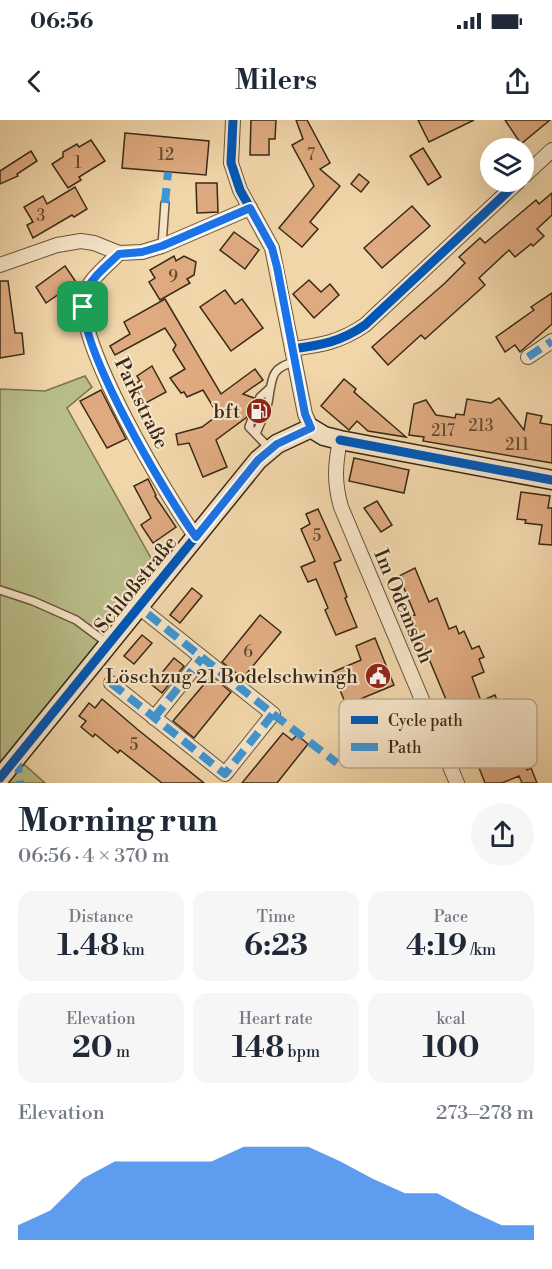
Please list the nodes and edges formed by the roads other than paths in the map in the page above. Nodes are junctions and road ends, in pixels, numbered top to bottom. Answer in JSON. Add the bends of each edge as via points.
{"nodes":[{"id":1,"x":233,"y":120,"type":"edge"},
{"id":2,"x":552,"y":150,"type":"edge"},
{"id":3,"x":534,"y":167,"type":"edge"},
{"id":4,"x":507,"y":192,"type":"edge"},
{"id":5,"x":165,"y":203,"type":"dead end"},
{"id":6,"x":250,"y":208,"type":"junction"},
{"id":7,"x":162,"y":246,"type":"junction"},
{"id":8,"x":119,"y":254,"type":"junction"},
{"id":9,"x":0,"y":265,"type":"edge"},
{"id":10,"x":552,"y":341,"type":"edge"},
{"id":11,"x":294,"y":356,"type":"junction"},
{"id":12,"x":528,"y":357,"type":"dead end"},
{"id":13,"x":311,"y":428,"type":"junction"},
{"id":14,"x":340,"y":440,"type":"junction"},
{"id":15,"x":270,"y":449,"type":"junction"},
{"id":16,"x":552,"y":480,"type":"edge"},
{"id":17,"x":196,"y":537,"type":"junction"},
{"id":18,"x":0,"y":590,"type":"edge"},
{"id":19,"x":139,"y":607,"type":"junction"},
{"id":20,"x":108,"y":645,"type":"junction"},
{"id":21,"x":202,"y":658,"type":"junction"},
{"id":22,"x":111,"y":683,"type":"dead end"},
{"id":23,"x":422,"y":699,"type":"edge"},
{"id":24,"x":154,"y":718,"type":"junction"},
{"id":25,"x":451,"y":768,"type":"edge"},
{"id":26,"x":0,"y":778,"type":"edge"},
{"id":27,"x":457,"y":783,"type":"edge"}],
"edges":[{"from":1,"to":6,"type":"street","via":[[231,163]]},
{"from":2,"to":3,"type":"street"},
{"from":4,"to":11,"type":"street","via":[[365,325],[348,336]]},
{"from":5,"to":7,"type":"lane"},
{"from":6,"to":7,"type":"street"},
{"from":6,"to":11,"type":"street","via":[[272,248]]},
{"from":7,"to":8,"type":"street"},
{"from":8,"to":9,"type":"street","via":[[81,241]]},
{"from":8,"to":17,"type":"street","name":"Parkstraße","via":[[85,293],[86,322],[108,383],[139,445]]},
{"from":10,"to":12,"type":"street"},
{"from":11,"to":13,"type":"street"},
{"from":11,"to":15,"type":"lane","via":[[273,374],[249,427]]},
{"from":13,"to":14,"type":"street"},
{"from":13,"to":15,"type":"street","name":"Schloßstraße"},
{"from":14,"to":16,"type":"street"},
{"from":14,"to":23,"type":"street","name":"Im Odemsloh","via":[[335,465],[341,507]]},
{"from":15,"to":17,"type":"street","name":"Schloßstraße"},
{"from":17,"to":19,"type":"street","name":"Schloßstraße"},
{"from":18,"to":20,"type":"lane","via":[[76,620]]},
{"from":19,"to":20,"type":"street","name":"Schloßstraße"},
{"from":19,"to":21,"type":"street"},
{"from":20,"to":26,"type":"street","name":"Schloßstraße"},
{"from":21,"to":24,"type":"street"},
{"from":21,"to":24,"type":"street","via":[[273,714],[225,774]]},
{"from":22,"to":24,"type":"street"},
{"from":25,"to":27,"type":"street","name":"Im Odemsloh"}]}
